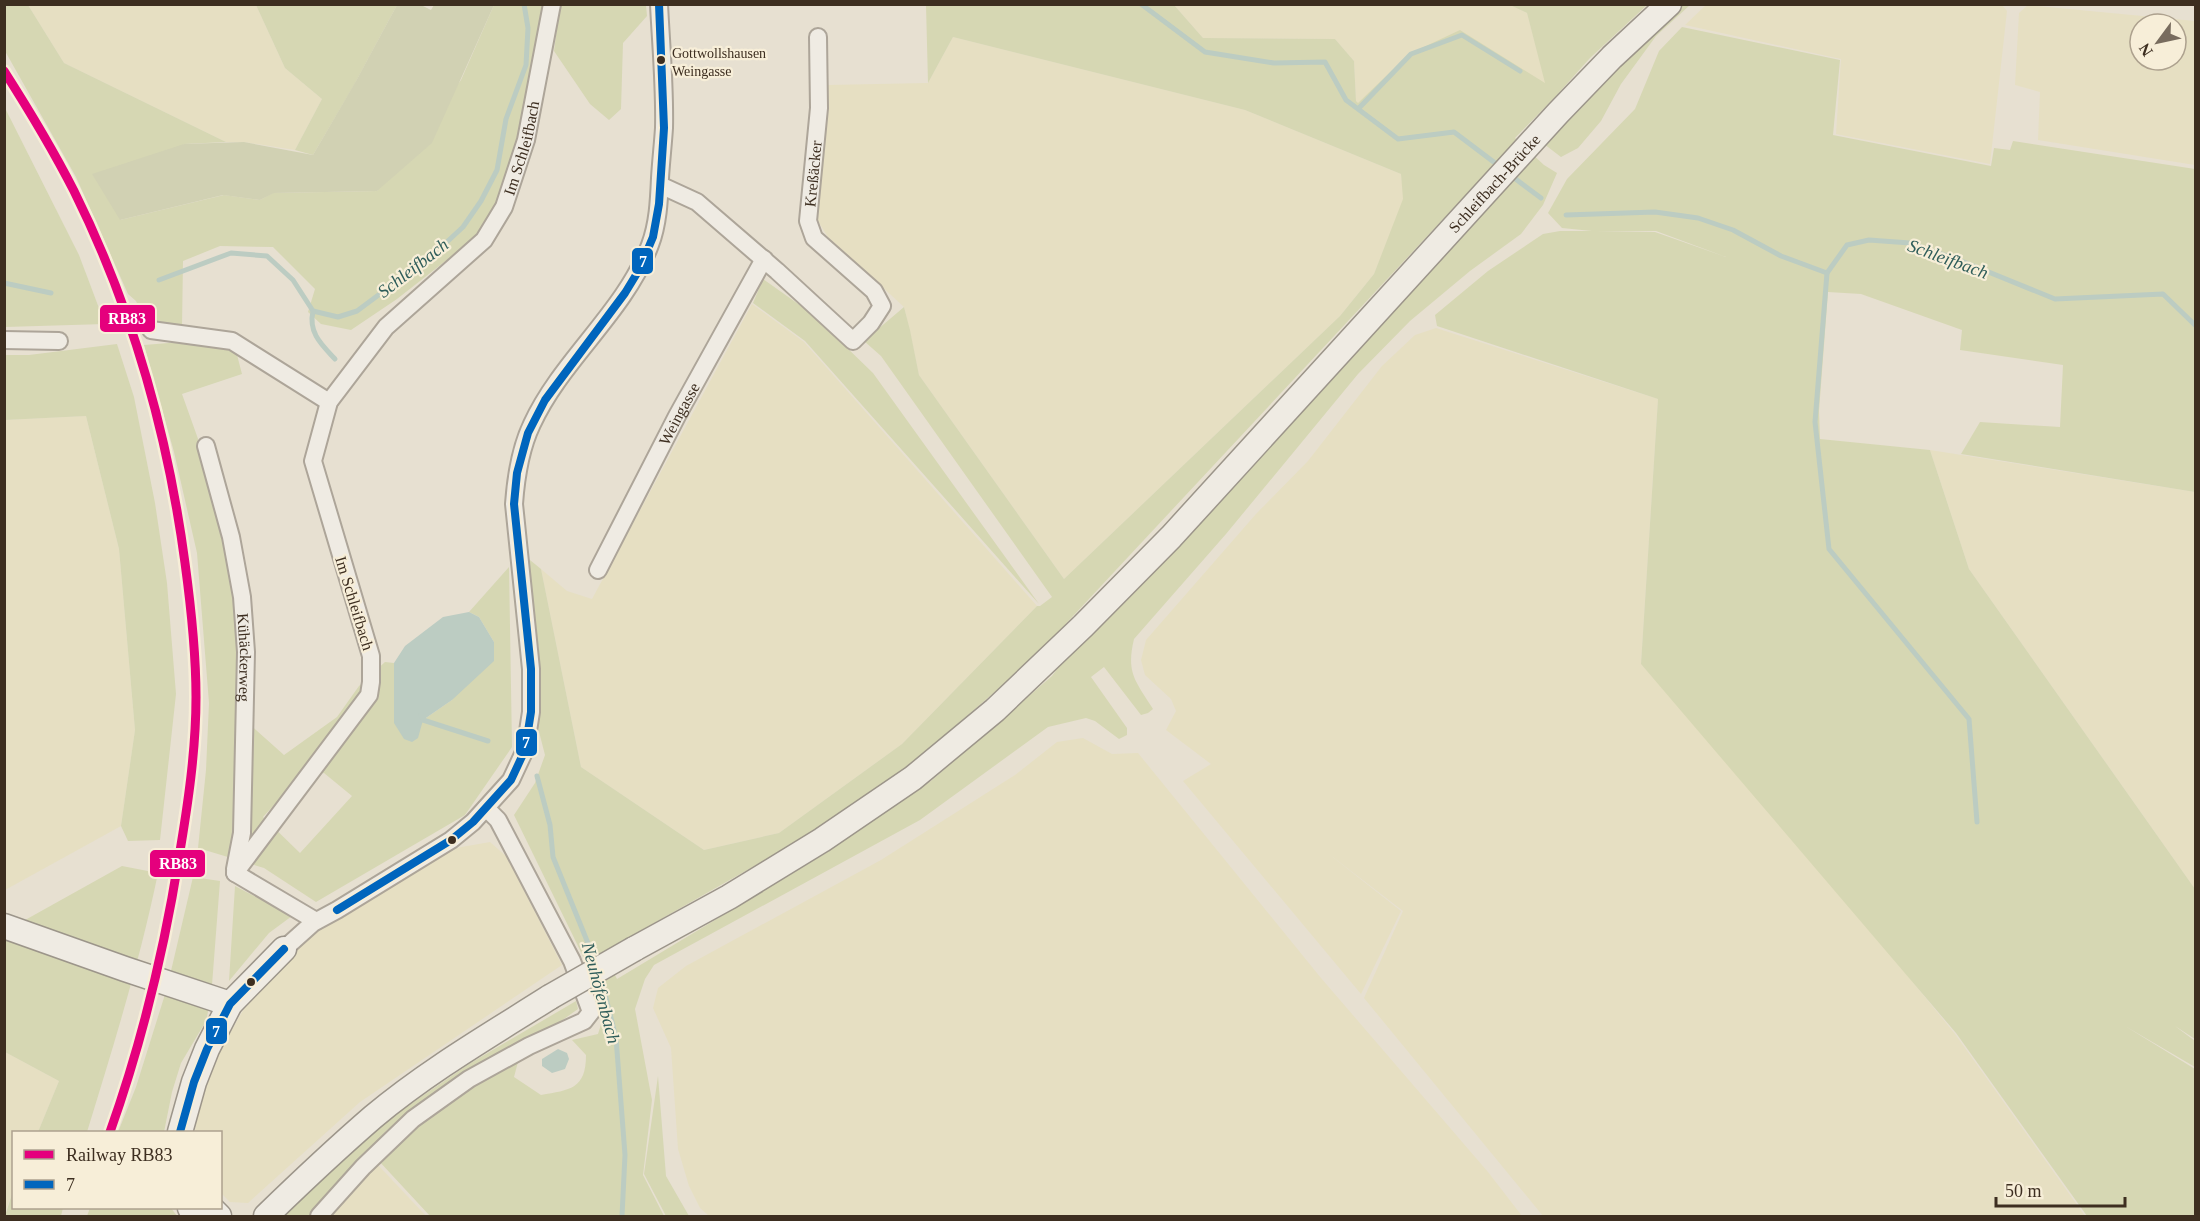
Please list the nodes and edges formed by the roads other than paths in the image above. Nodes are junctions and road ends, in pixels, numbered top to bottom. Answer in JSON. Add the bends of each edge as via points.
{"nodes":[{"id":1,"x":552,"y":4,"type":"edge"},
{"id":2,"x":659,"y":4,"type":"edge"},
{"id":3,"x":1669,"y":4,"type":"edge"},
{"id":4,"x":818,"y":37,"type":"dead end"},
{"id":5,"x":660,"y":184,"type":"junction"},
{"id":6,"x":764,"y":259,"type":"junction"},
{"id":7,"x":151,"y":330,"type":"dead end"},
{"id":8,"x":4,"y":340,"type":"edge"},
{"id":9,"x":59,"y":341,"type":"dead end"},
{"id":10,"x":329,"y":402,"type":"junction"},
{"id":11,"x":206,"y":446,"type":"dead end"},
{"id":12,"x":598,"y":570,"type":"dead end"},
{"id":13,"x":486,"y":808,"type":"junction"},
{"id":14,"x":235,"y":873,"type":"junction"},
{"id":15,"x":316,"y":921,"type":"junction"},
{"id":16,"x":4,"y":926,"type":"edge"},
{"id":17,"x":284,"y":949,"type":"joint"},
{"id":18,"x":230,"y":1004,"type":"junction"},
{"id":19,"x":182,"y":1128,"type":"edge"},
{"id":20,"x":266,"y":1216,"type":"edge"},
{"id":21,"x":319,"y":1216,"type":"edge"}],
"edges":[{"from":1,"to":10,"type":"street","name":"Im Schleifbach","via":[[526,140],[504,207],[484,240],[386,327]]},
{"from":2,"to":5,"type":"street","via":[[664,127]]},
{"from":3,"to":20,"type":"main road","name":"Schleifbach-Brücke","bridge":true,"via":[[1558,113],[1171,537],[995,710],[913,777],[822,840],[459,1054],[375,1116]]},
{"from":4,"to":6,"type":"street","name":"Kreßäcker","via":[[819,108],[808,221],[814,238],[874,291],[882,306],[853,341]]},
{"from":5,"to":6,"type":"street","via":[[697,202]]},
{"from":5,"to":13,"type":"street","via":[[651,244],[639,270],[557,381],[523,446],[514,504],[531,669],[531,712],[525,750],[516,770]]},
{"from":6,"to":12,"type":"street","name":"Weingasse"},
{"from":7,"to":10,"type":"street","via":[[232,341]]},
{"from":8,"to":9,"type":"street"},
{"from":10,"to":14,"type":"street","name":"Im Schleifbach","via":[[313,460],[371,656],[369,695]]},
{"from":11,"to":14,"type":"street","name":"Kühäckerweg","via":[[231,537],[242,597],[246,652],[242,833]]},
{"from":13,"to":15,"type":"street","via":[[451,840]]},
{"from":13,"to":21,"type":"street","via":[[498,820],[566,951],[591,1012],[584,1021],[469,1079],[413,1119]]},
{"from":14,"to":15,"type":"street"},
{"from":15,"to":17,"type":"street"},
{"from":16,"to":18,"type":"main road"},
{"from":17,"to":18,"type":"main road"},
{"from":18,"to":19,"type":"main road","via":[[194,1082]]}]}
